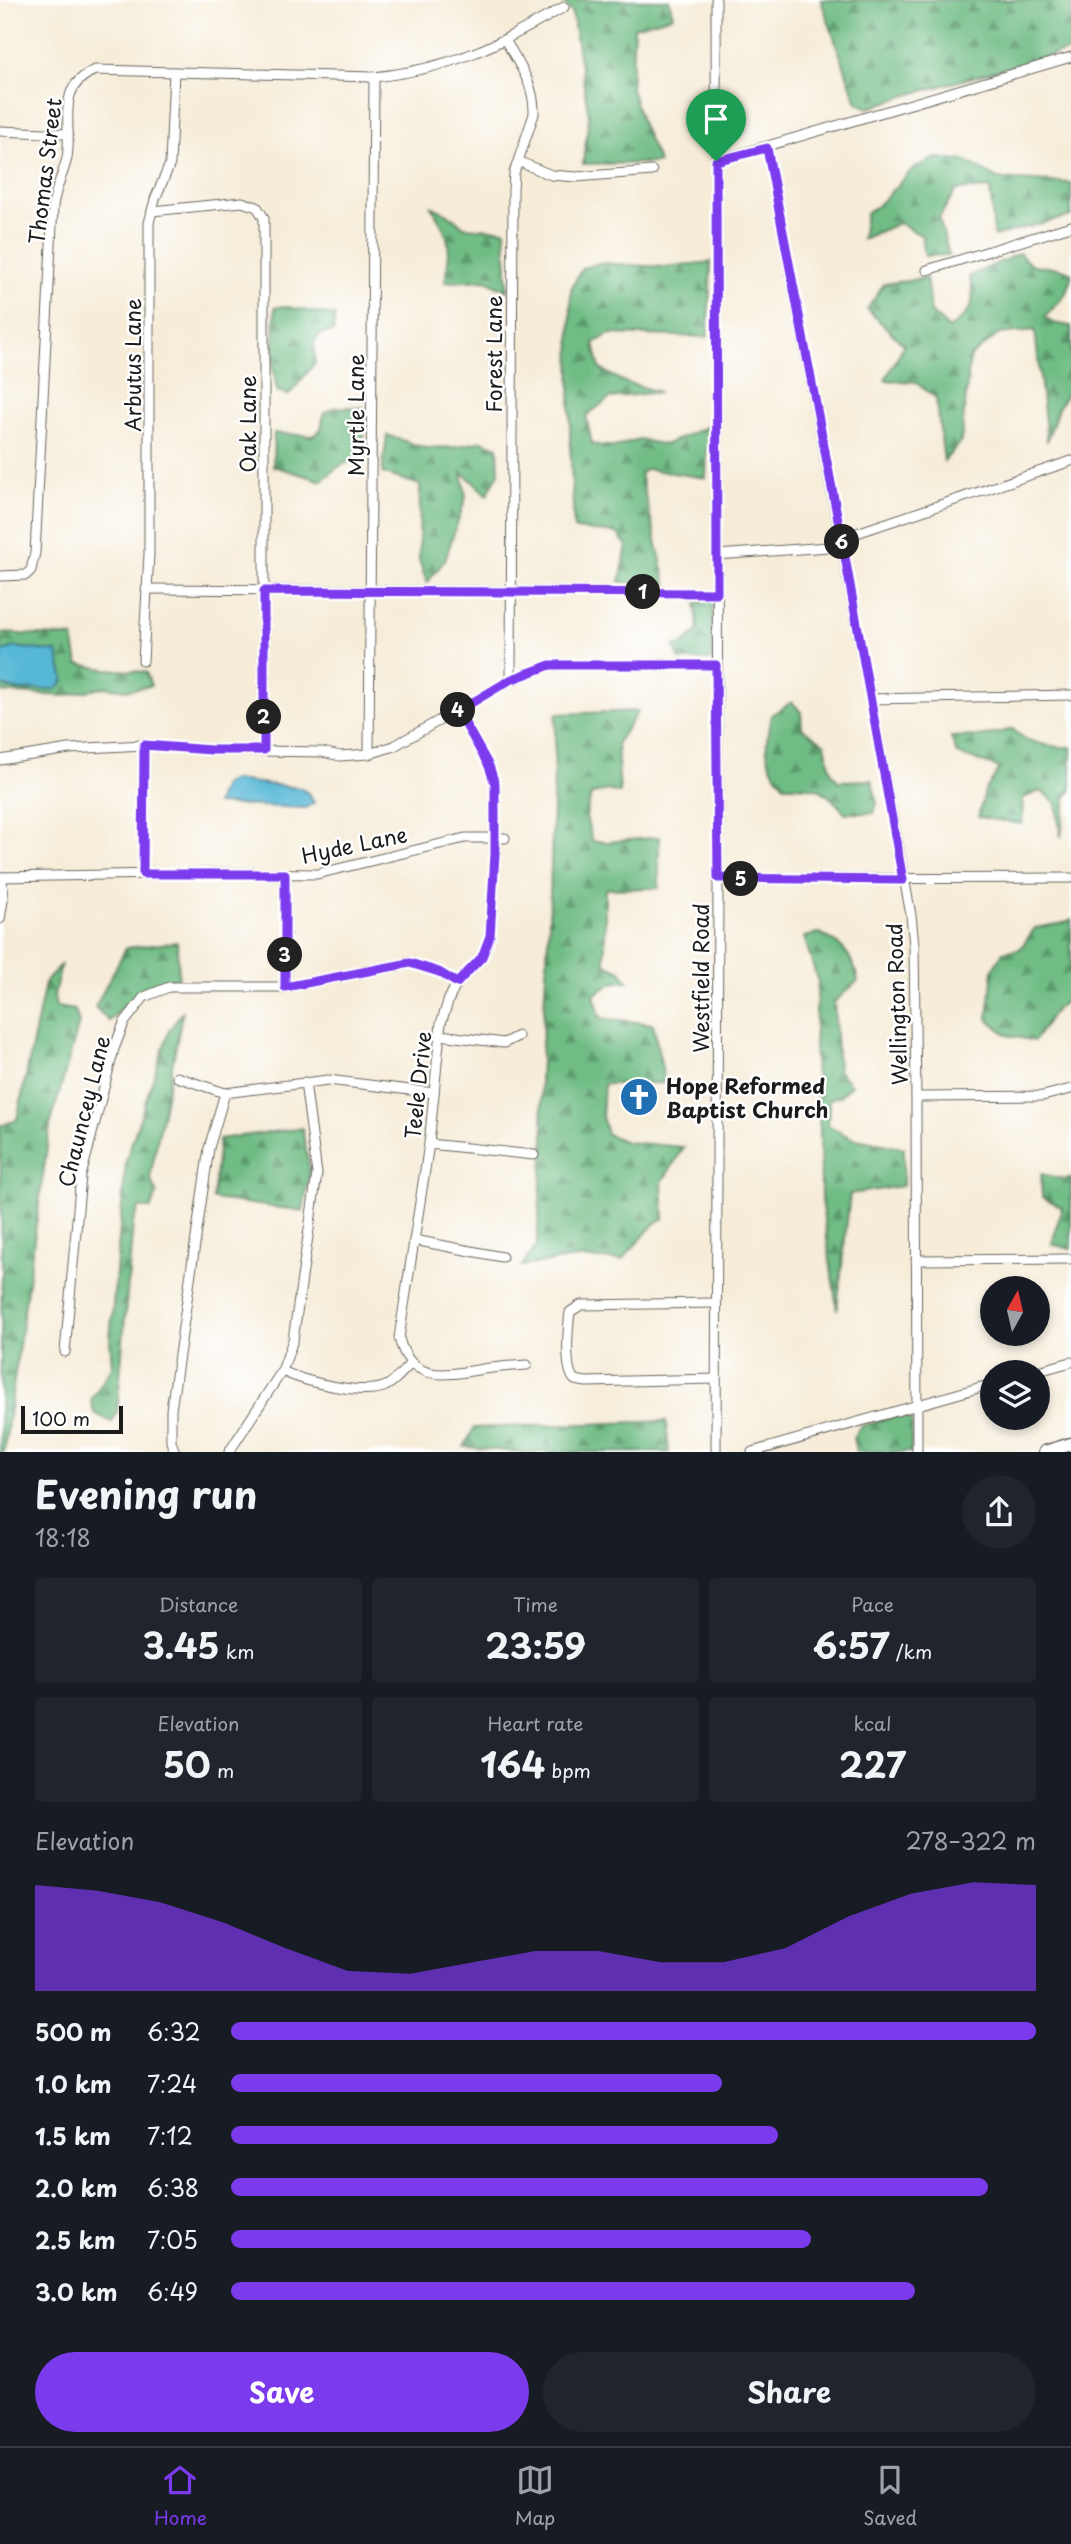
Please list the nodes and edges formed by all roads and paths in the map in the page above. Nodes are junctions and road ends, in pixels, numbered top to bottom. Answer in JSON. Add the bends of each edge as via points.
{"nodes":[{"id":1,"x":716,"y":0,"type":"edge"},
{"id":2,"x":564,"y":6,"type":"dead end"},
{"id":3,"x":505,"y":40,"type":"junction"},
{"id":4,"x":1071,"y":57,"type":"edge"},
{"id":5,"x":174,"y":72,"type":"junction"},
{"id":6,"x":374,"y":77,"type":"junction"},
{"id":7,"x":0,"y":131,"type":"edge"},
{"id":8,"x":68,"y":134,"type":"junction"},
{"id":9,"x":767,"y":148,"type":"junction"},
{"id":10,"x":716,"y":161,"type":"junction"},
{"id":11,"x":520,"y":162,"type":"junction"},
{"id":12,"x":652,"y":171,"type":"dead end"},
{"id":13,"x":152,"y":211,"type":"junction"},
{"id":14,"x":1071,"y":226,"type":"edge"},
{"id":15,"x":927,"y":270,"type":"dead end"},
{"id":16,"x":1071,"y":461,"type":"edge"},
{"id":17,"x":842,"y":542,"type":"junction"},
{"id":18,"x":717,"y":555,"type":"junction"},
{"id":19,"x":0,"y":576,"type":"edge"},
{"id":20,"x":146,"y":589,"type":"junction"},
{"id":21,"x":264,"y":591,"type":"junction"},
{"id":22,"x":371,"y":592,"type":"junction"},
{"id":23,"x":510,"y":592,"type":"junction"},
{"id":24,"x":717,"y":593,"type":"junction"},
{"id":25,"x":143,"y":661,"type":"dead end"},
{"id":26,"x":716,"y":665,"type":"junction"},
{"id":27,"x":510,"y":680,"type":"junction"},
{"id":28,"x":1071,"y":695,"type":"edge"},
{"id":29,"x":870,"y":699,"type":"junction"},
{"id":30,"x":458,"y":711,"type":"junction"},
{"id":31,"x":144,"y":745,"type":"junction"},
{"id":32,"x":264,"y":750,"type":"junction"},
{"id":33,"x":369,"y":754,"type":"junction"},
{"id":34,"x":0,"y":760,"type":"edge"},
{"id":35,"x":500,"y":838,"type":"junction"},
{"id":36,"x":143,"y":874,"type":"junction"},
{"id":37,"x":285,"y":874,"type":"junction"},
{"id":38,"x":1,"y":877,"type":"edge"},
{"id":39,"x":718,"y":878,"type":"junction"},
{"id":40,"x":1071,"y":878,"type":"edge"},
{"id":41,"x":903,"y":880,"type":"junction"},
{"id":42,"x":0,"y":919,"type":"edge"},
{"id":43,"x":457,"y":983,"type":"junction"},
{"id":44,"x":285,"y":987,"type":"junction"},
{"id":45,"x":440,"y":1035,"type":"junction"},
{"id":46,"x":518,"y":1036,"type":"dead end"},
{"id":47,"x":177,"y":1077,"type":"dead end"},
{"id":48,"x":305,"y":1082,"type":"junction"},
{"id":49,"x":1071,"y":1089,"type":"edge"},
{"id":50,"x":225,"y":1093,"type":"junction"},
{"id":51,"x":434,"y":1093,"type":"junction"},
{"id":52,"x":916,"y":1097,"type":"junction"},
{"id":53,"x":429,"y":1144,"type":"junction"},
{"id":54,"x":534,"y":1155,"type":"dead end"},
{"id":55,"x":414,"y":1240,"type":"junction"},
{"id":56,"x":502,"y":1257,"type":"dead end"},
{"id":57,"x":1071,"y":1259,"type":"edge"},
{"id":58,"x":916,"y":1260,"type":"junction"},
{"id":59,"x":716,"y":1303,"type":"junction"},
{"id":60,"x":65,"y":1352,"type":"dead end"},
{"id":61,"x":1071,"y":1362,"type":"edge"},
{"id":62,"x":411,"y":1363,"type":"junction"},
{"id":63,"x":527,"y":1365,"type":"dead end"},
{"id":64,"x":1050,"y":1368,"type":"edge"},
{"id":65,"x":282,"y":1371,"type":"junction"},
{"id":66,"x":715,"y":1379,"type":"junction"},
{"id":67,"x":980,"y":1387,"type":"edge"},
{"id":68,"x":916,"y":1405,"type":"junction"},
{"id":69,"x":1071,"y":1444,"type":"edge"},
{"id":70,"x":176,"y":1452,"type":"edge"},
{"id":71,"x":229,"y":1452,"type":"edge"},
{"id":72,"x":716,"y":1452,"type":"edge"},
{"id":73,"x":752,"y":1452,"type":"edge"},
{"id":74,"x":917,"y":1452,"type":"edge"},
{"id":75,"x":1045,"y":1452,"type":"edge"}],
"edges":[{"from":1,"to":10,"type":"street","name":"Westfield Road"},
{"from":2,"to":3,"type":"street","name":"Thomas Street"},
{"from":3,"to":6,"type":"street","name":"Thomas Street","via":[[431,68]]},
{"from":3,"to":11,"type":"street","name":"Forest Lane","via":[[528,81],[534,103]]},
{"from":4,"to":9,"type":"street"},
{"from":5,"to":6,"type":"street","name":"Thomas Street"},
{"from":5,"to":8,"type":"street","name":"Thomas Street","via":[[95,71],[78,79],[69,99]]},
{"from":5,"to":13,"type":"street","name":"Arbutus Lane","via":[[170,164]]},
{"from":6,"to":22,"type":"street","name":"Myrtle Lane"},
{"from":7,"to":8,"type":"street"},
{"from":8,"to":19,"type":"street","name":"Thomas Street","via":[[53,206],[35,553],[26,575]]},
{"from":9,"to":10,"type":"street"},
{"from":9,"to":17,"type":"street","name":"Wellington Road"},
{"from":10,"to":18,"type":"street","name":"Westfield Road"},
{"from":11,"to":12,"type":"street","via":[[551,175],[576,177]]},
{"from":11,"to":23,"type":"street","name":"Forest Lane","via":[[513,190]]},
{"from":13,"to":20,"type":"street","name":"Arbutus Lane"},
{"from":13,"to":21,"type":"street","name":"Oak Lane","via":[[242,202],[257,206],[264,218]]},
{"from":14,"to":15,"type":"street"},
{"from":16,"to":17,"type":"street"},
{"from":17,"to":18,"type":"street"},
{"from":17,"to":29,"type":"street","name":"Wellington Road"},
{"from":18,"to":24,"type":"street","name":"Westfield Road"},
{"from":20,"to":21,"type":"street"},
{"from":20,"to":25,"type":"street","name":"Arbutus Lane"},
{"from":21,"to":22,"type":"street"},
{"from":21,"to":32,"type":"street","name":"Oak Lane"},
{"from":22,"to":23,"type":"street"},
{"from":22,"to":33,"type":"street","name":"Myrtle Lane"},
{"from":23,"to":24,"type":"street"},
{"from":23,"to":27,"type":"street","name":"Forest Lane"},
{"from":24,"to":26,"type":"street","name":"Westfield Road"},
{"from":26,"to":27,"type":"street","via":[[550,665]]},
{"from":26,"to":39,"type":"street","name":"Westfield Road"},
{"from":27,"to":30,"type":"street"},
{"from":28,"to":29,"type":"street"},
{"from":29,"to":41,"type":"street","name":"Wellington Road"},
{"from":30,"to":33,"type":"street","via":[[394,746]]},
{"from":30,"to":35,"type":"street","name":"Teele Drive","via":[[495,784]]},
{"from":31,"to":32,"type":"street"},
{"from":31,"to":34,"type":"street","via":[[69,749]]},
{"from":31,"to":36,"type":"street"},
{"from":32,"to":33,"type":"street"},
{"from":35,"to":37,"type":"street","name":"Hyde Lane","via":[[455,840],[317,874]]},
{"from":35,"to":43,"type":"street","name":"Teele Drive","via":[[487,948]]},
{"from":36,"to":37,"type":"street","name":"Hyde Lane"},
{"from":36,"to":38,"type":"street","name":"Hyde Lane"},
{"from":37,"to":44,"type":"street"},
{"from":38,"to":42,"type":"street"},
{"from":39,"to":41,"type":"street"},
{"from":39,"to":59,"type":"street","name":"Westfield Road"},
{"from":40,"to":41,"type":"street"},
{"from":41,"to":52,"type":"street","name":"Wellington Road","via":[[914,945]]},
{"from":43,"to":44,"type":"street","name":"Chauncey Lane","via":[[410,963]]},
{"from":43,"to":45,"type":"street","name":"Teele Drive"},
{"from":44,"to":60,"type":"street","name":"Chauncey Lane","via":[[169,988],[144,997],[124,1023],[81,1176]]},
{"from":45,"to":46,"type":"street","via":[[504,1043]]},
{"from":45,"to":51,"type":"street","name":"Teele Drive"},
{"from":47,"to":50,"type":"street"},
{"from":48,"to":50,"type":"street"},
{"from":48,"to":51,"type":"street","via":[[328,1080]]},
{"from":48,"to":65,"type":"street","via":[[317,1174],[293,1340]]},
{"from":49,"to":52,"type":"street","via":[[1043,1096]]},
{"from":50,"to":70,"type":"street","via":[[209,1148],[171,1410],[171,1442]]},
{"from":51,"to":53,"type":"street","name":"Teele Drive"},
{"from":52,"to":58,"type":"street","name":"Wellington Road"},
{"from":53,"to":54,"type":"street"},
{"from":53,"to":55,"type":"street","name":"Teele Drive"},
{"from":55,"to":56,"type":"street"},
{"from":55,"to":62,"type":"street","name":"Teele Drive","via":[[399,1329],[401,1347]]},
{"from":57,"to":58,"type":"street"},
{"from":58,"to":68,"type":"street","name":"Wellington Road"},
{"from":59,"to":66,"type":"street","name":"Westfield Road"},
{"from":59,"to":66,"type":"street","via":[[581,1305],[570,1312],[568,1339],[569,1372],[575,1380]]},
{"from":61,"to":64,"type":"street"},
{"from":62,"to":63,"type":"street","via":[[431,1373],[449,1375]]},
{"from":62,"to":65,"type":"street","via":[[388,1385],[368,1389],[311,1383]]},
{"from":65,"to":71,"type":"street"},
{"from":66,"to":72,"type":"street","name":"Westfield Road"},
{"from":67,"to":68,"type":"street"},
{"from":68,"to":73,"type":"street"},
{"from":68,"to":74,"type":"street","name":"Wellington Road"},
{"from":69,"to":75,"type":"main road"}]}
